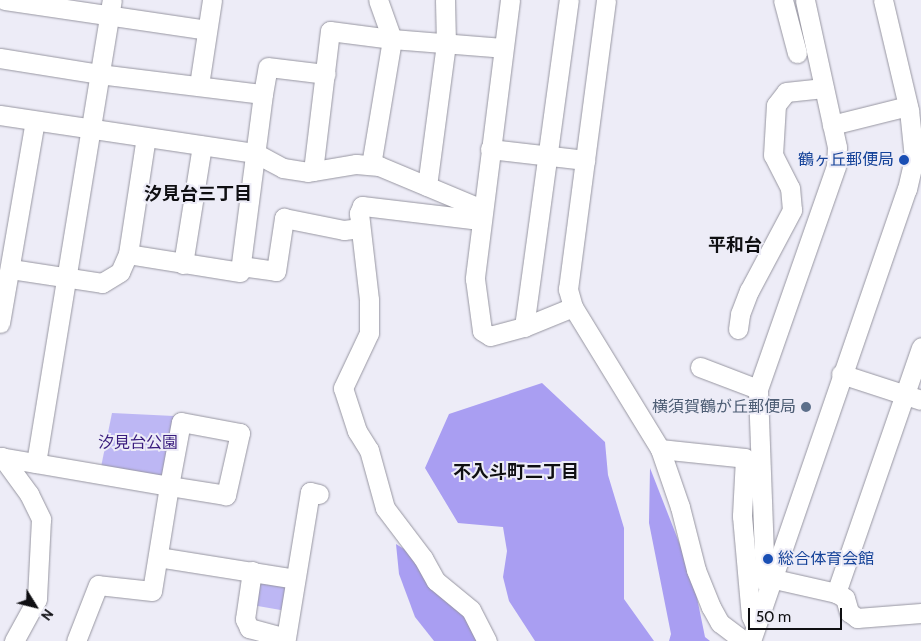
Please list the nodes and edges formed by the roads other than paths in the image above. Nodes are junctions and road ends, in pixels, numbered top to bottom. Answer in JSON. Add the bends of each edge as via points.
{"nodes":[{"id":1,"x":5,"y":0,"type":"edge"},
{"id":2,"x":212,"y":0,"type":"edge"},
{"id":3,"x":378,"y":0,"type":"edge"},
{"id":4,"x":445,"y":0,"type":"edge"},
{"id":5,"x":510,"y":0,"type":"edge"},
{"id":6,"x":569,"y":0,"type":"edge"},
{"id":7,"x":606,"y":0,"type":"edge"},
{"id":8,"x":782,"y":0,"type":"edge"},
{"id":9,"x":804,"y":0,"type":"edge"},
{"id":10,"x":883,"y":0,"type":"edge"},
{"id":11,"x":111,"y":8,"type":"edge"},
{"id":12,"x":208,"y":30,"type":"junction"},
{"id":13,"x":392,"y":39,"type":"junction"},
{"id":14,"x":446,"y":44,"type":"junction"},
{"id":15,"x":503,"y":48,"type":"junction"},
{"id":16,"x":797,"y":54,"type":"dead end"},
{"id":17,"x":0,"y":58,"type":"edge"},
{"id":18,"x":99,"y":74,"type":"junction"},
{"id":19,"x":326,"y":74,"type":"junction"},
{"id":20,"x":199,"y":85,"type":"junction"},
{"id":21,"x":824,"y":88,"type":"junction"},
{"id":22,"x":263,"y":94,"type":"junction"},
{"id":23,"x":913,"y":107,"type":"edge"},
{"id":24,"x":0,"y":115,"type":"edge"},
{"id":25,"x":35,"y":121,"type":"junction"},
{"id":26,"x":832,"y":125,"type":"junction"},
{"id":27,"x":90,"y":129,"type":"junction"},
{"id":28,"x":146,"y":137,"type":"junction"},
{"id":29,"x":202,"y":146,"type":"junction"},
{"id":30,"x":490,"y":150,"type":"junction"},
{"id":31,"x":255,"y":153,"type":"junction"},
{"id":32,"x":549,"y":156,"type":"junction"},
{"id":33,"x":585,"y":160,"type":"junction"},
{"id":34,"x":371,"y":165,"type":"junction"},
{"id":35,"x":313,"y":171,"type":"junction"},
{"id":36,"x":427,"y":186,"type":"junction"},
{"id":37,"x":481,"y":214,"type":"junction"},
{"id":38,"x":360,"y":228,"type":"junction"},
{"id":39,"x":128,"y":254,"type":"junction"},
{"id":40,"x":182,"y":264,"type":"junction"},
{"id":41,"x":241,"y":266,"type":"junction"},
{"id":42,"x":11,"y":269,"type":"junction"},
{"id":43,"x":66,"y":278,"type":"junction"},
{"id":44,"x":573,"y":307,"type":"junction"},
{"id":45,"x":524,"y":327,"type":"junction"},
{"id":46,"x":1,"y":328,"type":"edge"},
{"id":47,"x":738,"y":328,"type":"dead end"},
{"id":48,"x":921,"y":347,"type":"edge"},
{"id":49,"x":700,"y":367,"type":"dead end"},
{"id":50,"x":841,"y":374,"type":"junction"},
{"id":51,"x":758,"y":389,"type":"junction"},
{"id":52,"x":912,"y":397,"type":"edge"},
{"id":53,"x":660,"y":449,"type":"junction"},
{"id":54,"x":1,"y":457,"type":"edge"},
{"id":55,"x":36,"y":463,"type":"junction"},
{"id":56,"x":169,"y":486,"type":"junction"},
{"id":57,"x":319,"y":494,"type":"dead end"},
{"id":58,"x":158,"y":557,"type":"junction"},
{"id":59,"x":252,"y":571,"type":"junction"},
{"id":60,"x":296,"y":579,"type":"junction"},
{"id":61,"x":768,"y":585,"type":"junction"},
{"id":62,"x":836,"y":593,"type":"junction"},
{"id":63,"x":921,"y":613,"type":"edge"},
{"id":64,"x":753,"y":633,"type":"edge"},
{"id":65,"x":14,"y":641,"type":"edge"},
{"id":66,"x":76,"y":641,"type":"edge"},
{"id":67,"x":487,"y":641,"type":"edge"},
{"id":68,"x":744,"y":641,"type":"edge"}],
"edges":[{"from":1,"to":11,"type":"street"},
{"from":2,"to":12,"type":"street"},
{"from":3,"to":13,"type":"street"},
{"from":4,"to":14,"type":"street"},
{"from":5,"to":15,"type":"street"},
{"from":6,"to":32,"type":"street"},
{"from":7,"to":33,"type":"street"},
{"from":8,"to":16,"type":"street"},
{"from":9,"to":21,"type":"street"},
{"from":10,"to":23,"type":"street"},
{"from":11,"to":12,"type":"street"},
{"from":11,"to":18,"type":"street"},
{"from":12,"to":20,"type":"street"},
{"from":13,"to":14,"type":"street"},
{"from":13,"to":19,"type":"street","via":[[330,31]]},
{"from":13,"to":34,"type":"street"},
{"from":14,"to":15,"type":"street"},
{"from":14,"to":36,"type":"street"},
{"from":15,"to":30,"type":"street"},
{"from":17,"to":18,"type":"street"},
{"from":18,"to":20,"type":"street"},
{"from":18,"to":27,"type":"street"},
{"from":19,"to":22,"type":"street","via":[[268,67]]},
{"from":19,"to":35,"type":"street"},
{"from":20,"to":22,"type":"street"},
{"from":21,"to":26,"type":"street"},
{"from":21,"to":47,"type":"street","via":[[786,92],[776,105],[773,155],[790,188],[792,210],[749,291]]},
{"from":22,"to":31,"type":"street"},
{"from":23,"to":26,"type":"street"},
{"from":23,"to":50,"type":"street","via":[[914,158],[908,189]]},
{"from":24,"to":25,"type":"street"},
{"from":25,"to":27,"type":"street"},
{"from":25,"to":42,"type":"street"},
{"from":26,"to":51,"type":"street","via":[[836,166]]},
{"from":27,"to":28,"type":"street"},
{"from":27,"to":43,"type":"street"},
{"from":28,"to":29,"type":"street"},
{"from":28,"to":39,"type":"street"},
{"from":29,"to":31,"type":"street"},
{"from":29,"to":40,"type":"street"},
{"from":30,"to":32,"type":"street"},
{"from":30,"to":37,"type":"street"},
{"from":31,"to":35,"type":"street","via":[[283,168]]},
{"from":31,"to":41,"type":"street"},
{"from":32,"to":33,"type":"street"},
{"from":32,"to":45,"type":"street"},
{"from":33,"to":44,"type":"street","via":[[568,289]]},
{"from":34,"to":35,"type":"street","via":[[356,164]]},
{"from":34,"to":36,"type":"street"},
{"from":36,"to":37,"type":"street"},
{"from":37,"to":38,"type":"street","via":[[362,206]]},
{"from":37,"to":45,"type":"street","via":[[475,279],[482,331],[490,336]]},
{"from":38,"to":41,"type":"street","via":[[344,230],[284,218],[276,271]]},
{"from":38,"to":67,"type":"street","via":[[369,300],[369,333],[364,351],[343,388],[352,419],[369,450],[385,508],[423,558],[436,581],[471,610]]},
{"from":39,"to":40,"type":"street"},
{"from":39,"to":43,"type":"street","via":[[126,263],[111,280],[102,283]]},
{"from":40,"to":41,"type":"street","via":[[240,272]]},
{"from":42,"to":43,"type":"street"},
{"from":42,"to":46,"type":"street"},
{"from":43,"to":55,"type":"street"},
{"from":44,"to":45,"type":"street"},
{"from":44,"to":53,"type":"street"},
{"from":48,"to":52,"type":"street"},
{"from":49,"to":51,"type":"street"},
{"from":50,"to":52,"type":"street"},
{"from":50,"to":61,"type":"street"},
{"from":51,"to":61,"type":"street"},
{"from":52,"to":62,"type":"street"},
{"from":53,"to":64,"type":"street","via":[[745,458],[742,516]]},
{"from":53,"to":68,"type":"street","via":[[680,507],[696,570],[720,623]]},
{"from":54,"to":55,"type":"street"},
{"from":54,"to":65,"type":"street","via":[[29,494],[40,519],[37,599]]},
{"from":55,"to":56,"type":"street"},
{"from":56,"to":56,"type":"street","via":[[226,495],[240,432],[181,422]]},
{"from":56,"to":58,"type":"street"},
{"from":57,"to":60,"type":"street","via":[[310,492]]},
{"from":58,"to":59,"type":"street"},
{"from":58,"to":66,"type":"street","via":[[152,591],[98,585]]},
{"from":59,"to":60,"type":"street"},
{"from":59,"to":60,"type":"street","via":[[245,619],[249,628],[286,638]]},
{"from":61,"to":62,"type":"street"},
{"from":61,"to":64,"type":"street"},
{"from":62,"to":63,"type":"street","via":[[845,598],[849,612],[857,618]]}]}
